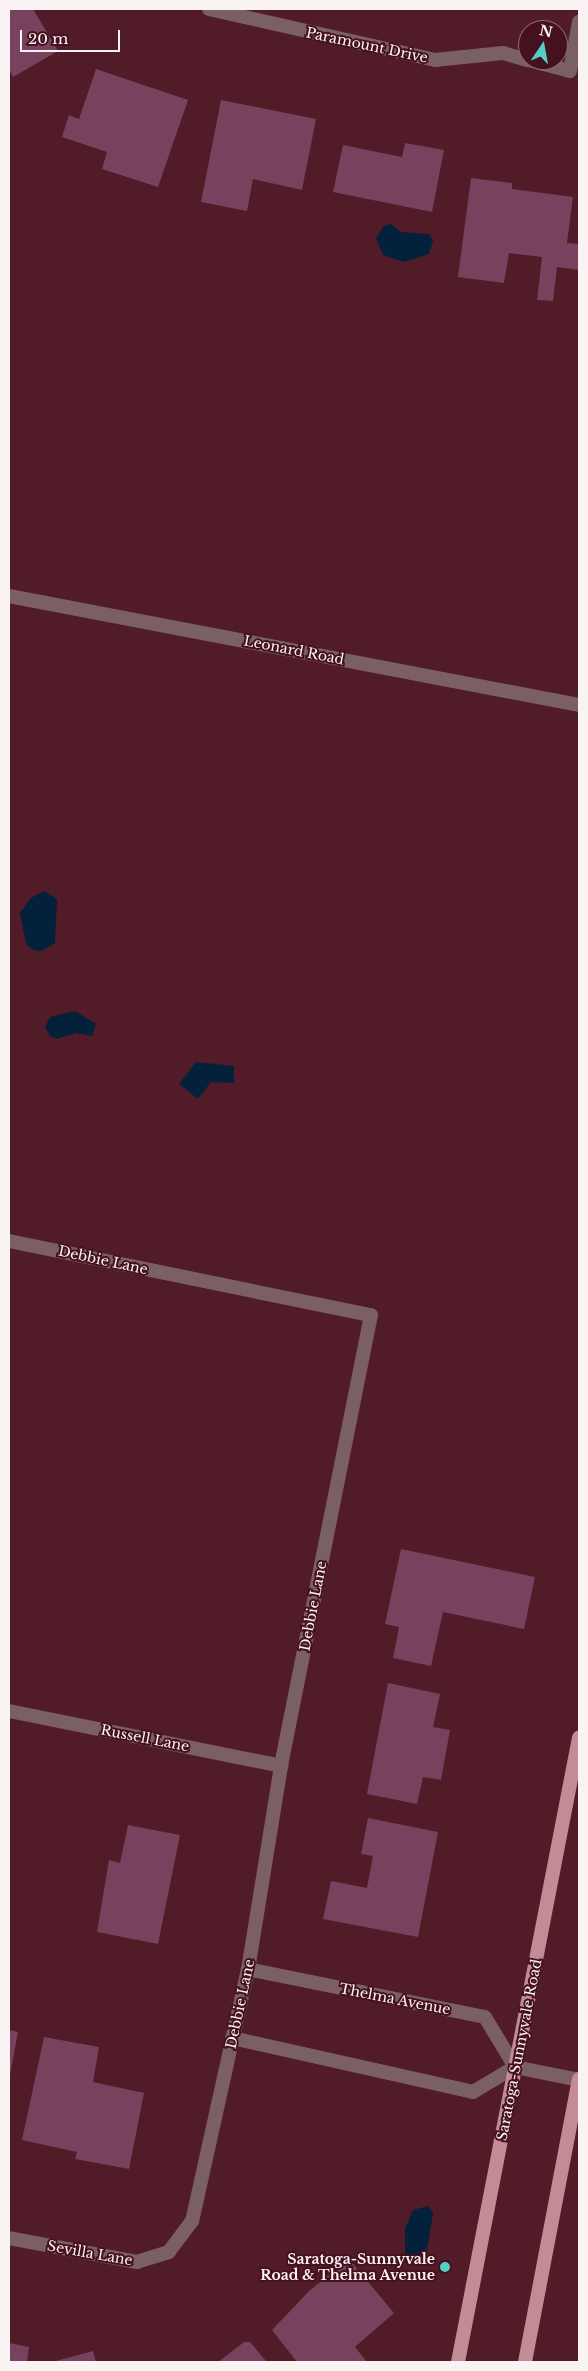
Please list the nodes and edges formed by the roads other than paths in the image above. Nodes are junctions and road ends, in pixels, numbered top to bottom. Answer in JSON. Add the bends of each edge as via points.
{"nodes":[{"id":1,"x":209,"y":9,"type":"edge"},
{"id":2,"x":579,"y":22,"type":"edge"},
{"id":3,"x":518,"y":57,"type":"edge"},
{"id":4,"x":566,"y":70,"type":"edge"},
{"id":5,"x":9,"y":596,"type":"edge"},
{"id":6,"x":579,"y":705,"type":"edge"},
{"id":7,"x":9,"y":1241,"type":"edge"},
{"id":8,"x":9,"y":1711,"type":"edge"},
{"id":9,"x":579,"y":1738,"type":"edge"},
{"id":10,"x":282,"y":1766,"type":"junction"},
{"id":11,"x":248,"y":1969,"type":"junction"},
{"id":12,"x":232,"y":2038,"type":"junction"},
{"id":13,"x":515,"y":2067,"type":"junction"},
{"id":14,"x":579,"y":2079,"type":"edge"},
{"id":15,"x":9,"y":2238,"type":"edge"},
{"id":16,"x":170,"y":2252,"type":"joint"},
{"id":17,"x":458,"y":2362,"type":"edge"},
{"id":18,"x":525,"y":2362,"type":"edge"}],
"edges":[{"from":1,"to":3,"type":"street","name":"Paramount Drive","via":[[435,60],[503,53]]},
{"from":2,"to":4,"type":"street","name":"Paramount Drive","via":[[570,71]]},
{"from":5,"to":6,"type":"street","name":"Leonard Road"},
{"from":7,"to":10,"type":"street","name":"Debbie Lane","via":[[371,1315]]},
{"from":8,"to":10,"type":"street","name":"Russell Lane"},
{"from":9,"to":13,"type":"main road","name":"Saratoga-Sunnyvale Road"},
{"from":10,"to":11,"type":"street","name":"Debbie Lane"},
{"from":11,"to":12,"type":"street","name":"Debbie Lane"},
{"from":11,"to":13,"type":"street","name":"Thelma Avenue","via":[[485,2016]]},
{"from":12,"to":13,"type":"street","via":[[474,2092]]},
{"from":12,"to":16,"type":"street","name":"Debbie Lane","via":[[197,2205],[188,2232]]},
{"from":13,"to":14,"type":"street"},
{"from":13,"to":17,"type":"main road","name":"Saratoga-Sunnyvale Road"},
{"from":14,"to":18,"type":"main road"},
{"from":15,"to":16,"type":"street","name":"Sevilla Lane","via":[[123,2261],[155,2259]]}]}
